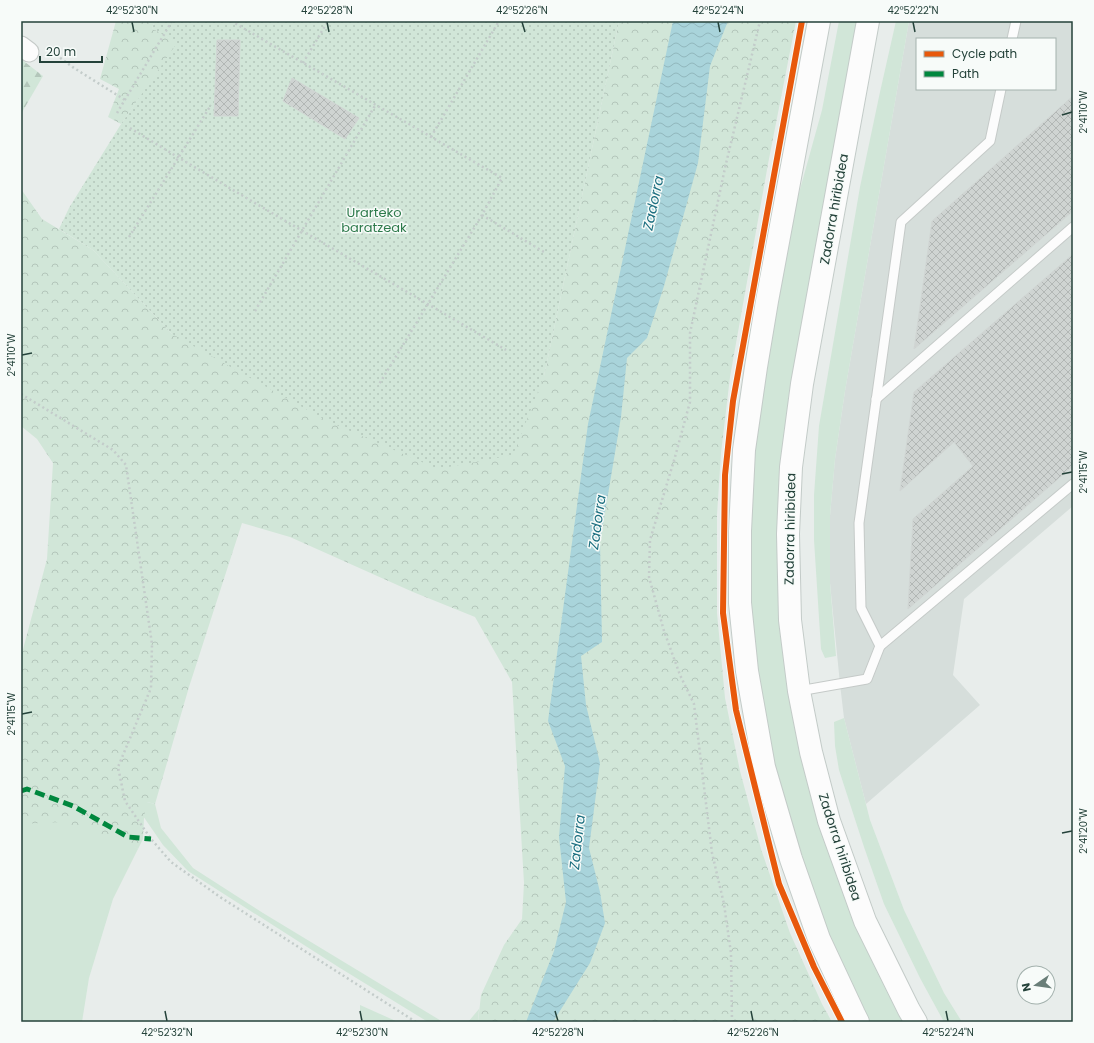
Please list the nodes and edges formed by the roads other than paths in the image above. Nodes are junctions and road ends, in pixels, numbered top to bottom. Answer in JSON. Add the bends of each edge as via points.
{"nodes":[{"id":1,"x":819,"y":21,"type":"edge"},
{"id":2,"x":868,"y":21,"type":"edge"},
{"id":3,"x":1016,"y":21,"type":"edge"},
{"id":4,"x":1012,"y":38,"type":"edge"},
{"id":5,"x":1001,"y":90,"type":"edge"},
{"id":6,"x":1073,"y":227,"type":"edge"},
{"id":7,"x":876,"y":399,"type":"junction"},
{"id":8,"x":1073,"y":484,"type":"edge"},
{"id":9,"x":880,"y":646,"type":"junction"},
{"id":10,"x":800,"y":691,"type":"junction"},
{"id":11,"x":858,"y":1022,"type":"edge"},
{"id":12,"x":916,"y":1022,"type":"edge"}],
"edges":[{"from":1,"to":11,"type":"main road","via":[[766,309],[745,442],[740,531],[740,603],[747,671],[764,767],[790,859],[819,939]]},
{"from":2,"to":10,"type":"main road","name":"Zadorra hiribidea","via":[[802,384],[791,467],[788,534],[790,620]]},
{"from":3,"to":4,"type":"lane"},
{"from":5,"to":7,"type":"lane","via":[[990,141],[901,222]]},
{"from":6,"to":7,"type":"lane"},
{"from":7,"to":9,"type":"lane","via":[[859,523],[861,608]]},
{"from":8,"to":9,"type":"lane"},
{"from":9,"to":10,"type":"lane","via":[[867,679]]},
{"from":10,"to":12,"type":"main road","name":"Zadorra hiribidea","via":[[811,752],[829,821],[865,922]]}]}
